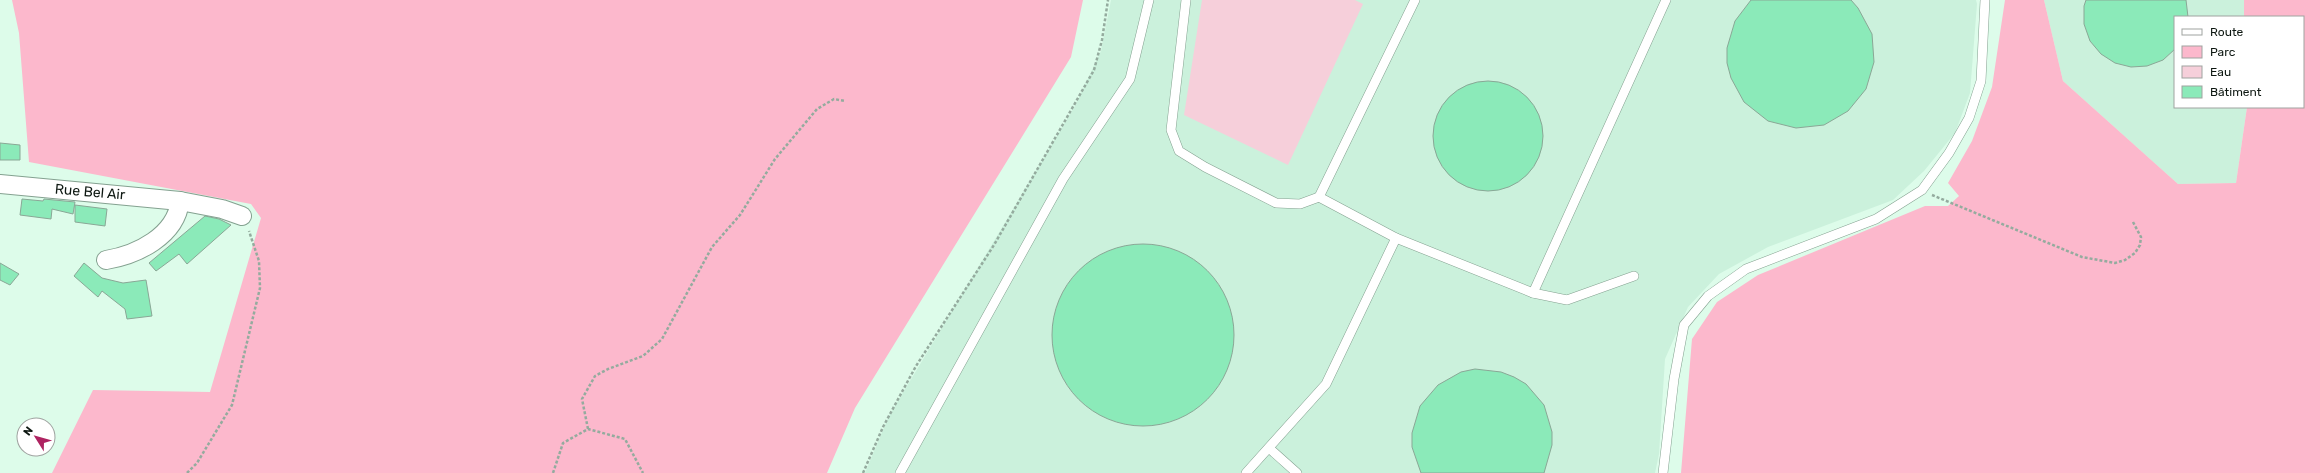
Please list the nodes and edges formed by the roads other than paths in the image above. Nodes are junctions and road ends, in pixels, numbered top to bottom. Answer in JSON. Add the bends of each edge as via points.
{"nodes":[{"id":1,"x":1149,"y":0,"type":"edge"},
{"id":2,"x":1186,"y":0,"type":"edge"},
{"id":3,"x":1415,"y":0,"type":"edge"},
{"id":4,"x":1666,"y":0,"type":"edge"},
{"id":5,"x":1985,"y":0,"type":"edge"},
{"id":6,"x":0,"y":184,"type":"edge"},
{"id":7,"x":1319,"y":197,"type":"junction"},
{"id":8,"x":180,"y":201,"type":"junction"},
{"id":9,"x":242,"y":216,"type":"road end"},
{"id":10,"x":1396,"y":238,"type":"junction"},
{"id":11,"x":106,"y":260,"type":"dead end"},
{"id":12,"x":1634,"y":276,"type":"dead end"},
{"id":13,"x":1533,"y":293,"type":"junction"},
{"id":14,"x":1269,"y":448,"type":"junction"},
{"id":15,"x":900,"y":473,"type":"edge"},
{"id":16,"x":1246,"y":473,"type":"edge"},
{"id":17,"x":1297,"y":473,"type":"edge"},
{"id":18,"x":1663,"y":473,"type":"edge"}],
"edges":[{"from":1,"to":15,"type":"lane","via":[[1130,79],[1062,179]]},
{"from":2,"to":7,"type":"lane","via":[[1171,130],[1179,151],[1205,168],[1276,203],[1300,204]]},
{"from":3,"to":7,"type":"lane"},
{"from":4,"to":13,"type":"lane"},
{"from":5,"to":18,"type":"lane","via":[[1981,81],[1969,118],[1949,153],[1922,190],[1876,219],[1746,269],[1708,296],[1684,325],[1674,379]]},
{"from":6,"to":8,"type":"street","name":"Rue Bel Air"},
{"from":7,"to":10,"type":"lane"},
{"from":8,"to":9,"type":"street","name":"Rue Bel Air","via":[[215,207]]},
{"from":8,"to":11,"type":"street","via":[[177,217],[168,229],[134,253]]},
{"from":10,"to":13,"type":"lane"},
{"from":10,"to":14,"type":"lane","via":[[1326,384]]},
{"from":12,"to":13,"type":"lane","via":[[1567,300]]},
{"from":14,"to":16,"type":"lane"},
{"from":14,"to":17,"type":"lane"}]}
